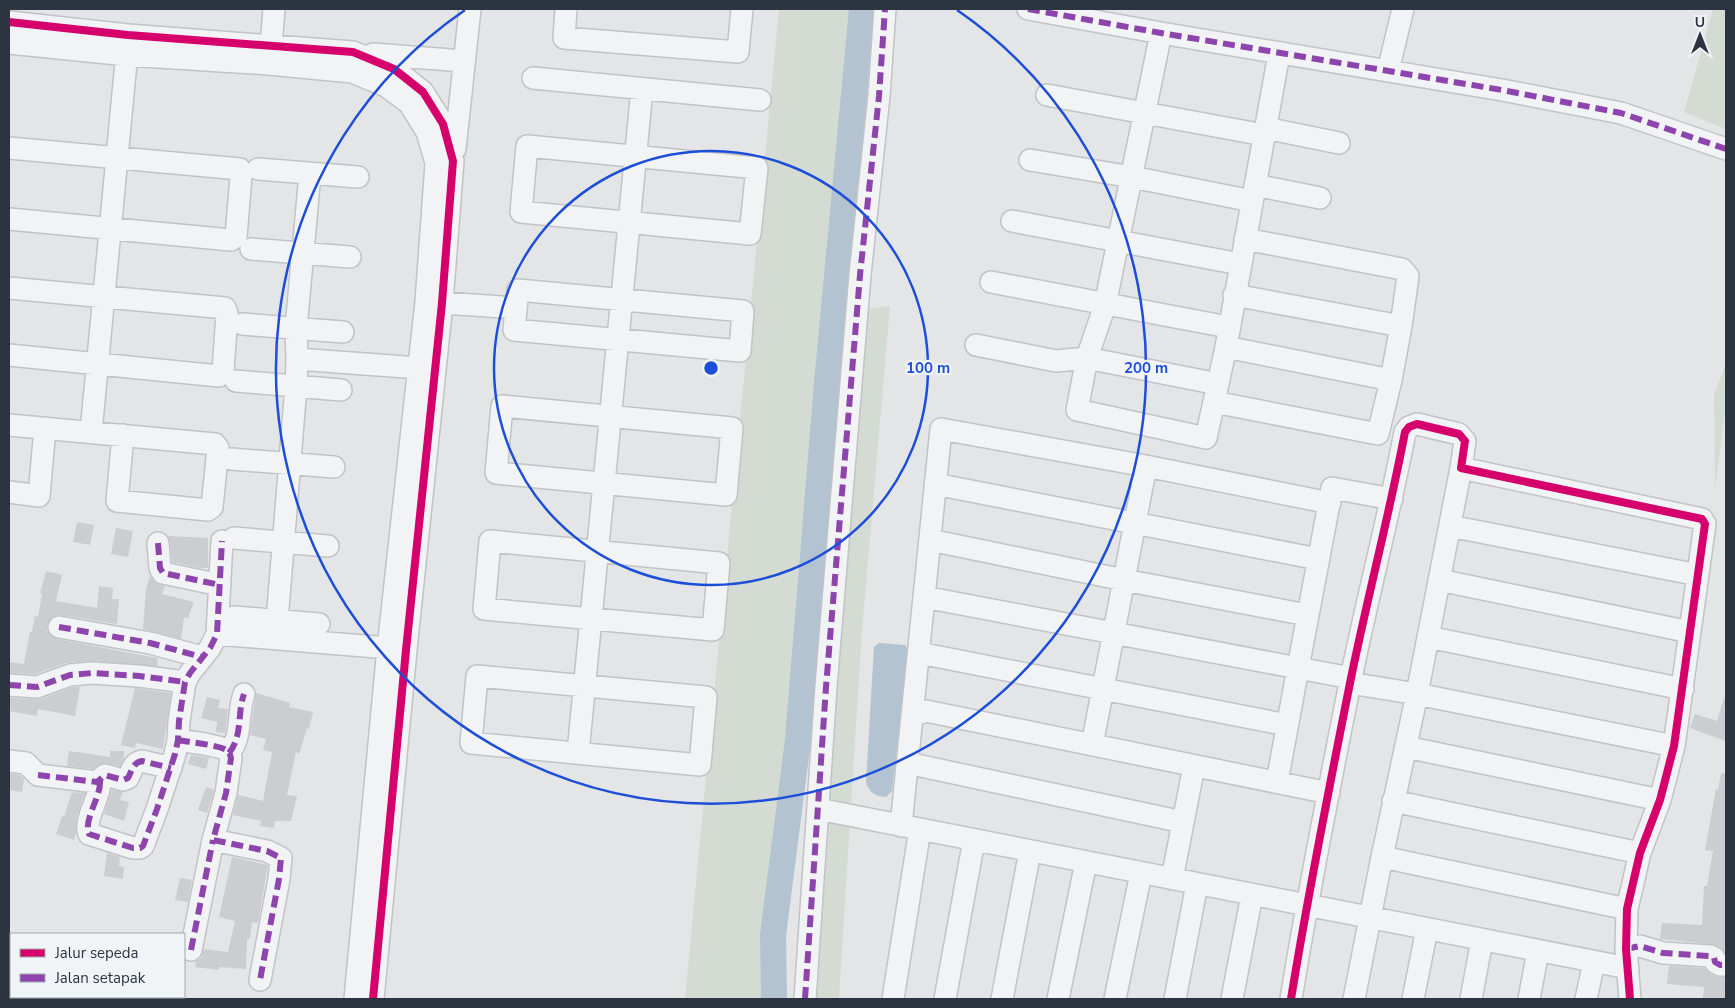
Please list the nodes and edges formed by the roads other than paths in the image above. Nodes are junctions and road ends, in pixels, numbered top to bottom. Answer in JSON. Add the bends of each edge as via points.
{"nodes":[{"id":1,"x":274,"y":9,"type":"edge"},
{"id":2,"x":470,"y":9,"type":"edge"},
{"id":3,"x":566,"y":9,"type":"edge"},
{"id":4,"x":742,"y":9,"type":"edge"},
{"id":5,"x":884,"y":9,"type":"edge"},
{"id":6,"x":1028,"y":9,"type":"edge"},
{"id":7,"x":1402,"y":9,"type":"edge"},
{"id":8,"x":9,"y":22,"type":"edge"},
{"id":9,"x":1161,"y":33,"type":"junction"},
{"id":10,"x":9,"y":43,"type":"edge"},
{"id":11,"x":128,"y":45,"type":"junction"},
{"id":12,"x":353,"y":52,"type":"junction"},
{"id":13,"x":270,"y":54,"type":"junction"},
{"id":14,"x":1279,"y":54,"type":"junction"},
{"id":15,"x":464,"y":61,"type":"junction"},
{"id":16,"x":1388,"y":71,"type":"junction"},
{"id":17,"x":533,"y":78,"type":"dead end"},
{"id":18,"x":642,"y":89,"type":"junction"},
{"id":19,"x":1047,"y":95,"type":"dead end"},
{"id":20,"x":760,"y":100,"type":"dead end"},
{"id":21,"x":1144,"y":114,"type":"junction"},
{"id":22,"x":1265,"y":131,"type":"junction"},
{"id":23,"x":1339,"y":143,"type":"dead end"},
{"id":24,"x":9,"y":148,"type":"edge"},
{"id":25,"x":1726,"y":149,"type":"edge"},
{"id":26,"x":635,"y":156,"type":"junction"},
{"id":27,"x":118,"y":157,"type":"junction"},
{"id":28,"x":1030,"y":160,"type":"dead end"},
{"id":29,"x":453,"y":161,"type":"junction"},
{"id":30,"x":258,"y":169,"type":"dead end"},
{"id":31,"x":310,"y":174,"type":"junction"},
{"id":32,"x":1132,"y":177,"type":"junction"},
{"id":33,"x":358,"y":178,"type":"dead end"},
{"id":34,"x":1253,"y":193,"type":"junction"},
{"id":35,"x":1320,"y":198,"type":"dead end"},
{"id":36,"x":9,"y":219,"type":"edge"},
{"id":37,"x":1012,"y":221,"type":"dead end"},
{"id":38,"x":629,"y":222,"type":"junction"},
{"id":39,"x":110,"y":229,"type":"junction"},
{"id":40,"x":1245,"y":239,"type":"junction"},
{"id":41,"x":1118,"y":240,"type":"junction"},
{"id":42,"x":251,"y":249,"type":"dead end"},
{"id":43,"x":302,"y":253,"type":"junction"},
{"id":44,"x":350,"y":257,"type":"dead end"},
{"id":45,"x":1240,"y":264,"type":"junction"},
{"id":46,"x":991,"y":282,"type":"dead end"},
{"id":47,"x":9,"y":288,"type":"edge"},
{"id":48,"x":1234,"y":295,"type":"junction"},
{"id":49,"x":103,"y":296,"type":"junction"},
{"id":50,"x":622,"y":299,"type":"junction"},
{"id":51,"x":434,"y":302,"type":"junction"},
{"id":52,"x":1105,"y":305,"type":"junction"},
{"id":53,"x":516,"y":308,"type":"junction"},
{"id":54,"x":242,"y":324,"type":"dead end"},
{"id":55,"x":1401,"y":326,"type":"junction"},
{"id":56,"x":296,"y":328,"type":"junction"},
{"id":57,"x":343,"y":332,"type":"dead end"},
{"id":58,"x":1227,"y":337,"type":"junction"},
{"id":59,"x":618,"y":340,"type":"junction"},
{"id":60,"x":976,"y":345,"type":"dead end"},
{"id":61,"x":9,"y":355,"type":"edge"},
{"id":62,"x":1087,"y":358,"type":"junction"},
{"id":63,"x":297,"y":359,"type":"junction"},
{"id":64,"x":97,"y":363,"type":"junction"},
{"id":65,"x":420,"y":368,"type":"junction"},
{"id":66,"x":1391,"y":380,"type":"junction"},
{"id":67,"x":236,"y":381,"type":"dead end"},
{"id":68,"x":296,"y":386,"type":"junction"},
{"id":69,"x":341,"y":390,"type":"dead end"},
{"id":70,"x":1216,"y":393,"type":"junction"},
{"id":71,"x":610,"y":416,"type":"junction"},
{"id":72,"x":9,"y":425,"type":"edge"},
{"id":73,"x":45,"y":428,"type":"junction"},
{"id":74,"x":91,"y":432,"type":"junction"},
{"id":75,"x":122,"y":435,"type":"junction"},
{"id":76,"x":231,"y":459,"type":"dead end"},
{"id":77,"x":290,"y":463,"type":"junction"},
{"id":78,"x":1146,"y":466,"type":"junction"},
{"id":79,"x":334,"y":467,"type":"dead end"},
{"id":80,"x":1461,"y":468,"type":"junction"},
{"id":81,"x":604,"y":483,"type":"junction"},
{"id":82,"x":935,"y":484,"type":"junction"},
{"id":83,"x":9,"y":492,"type":"edge"},
{"id":84,"x":1392,"y":499,"type":"junction"},
{"id":85,"x":1330,"y":503,"type":"junction"},
{"id":86,"x":1135,"y":522,"type":"junction"},
{"id":87,"x":1450,"y":526,"type":"junction"},
{"id":88,"x":930,"y":540,"type":"junction"},
{"id":89,"x":284,"y":542,"type":"junction"},
{"id":90,"x":158,"y":543,"type":"dead end"},
{"id":91,"x":328,"y":546,"type":"dead end"},
{"id":92,"x":598,"y":551,"type":"junction"},
{"id":93,"x":1318,"y":559,"type":"junction"},
{"id":94,"x":1698,"y":575,"type":"junction"},
{"id":95,"x":1124,"y":580,"type":"junction"},
{"id":96,"x":1439,"y":580,"type":"junction"},
{"id":97,"x":220,"y":585,"type":"junction"},
{"id":98,"x":924,"y":597,"type":"junction"},
{"id":99,"x":1307,"y":615,"type":"junction"},
{"id":100,"x":234,"y":617,"type":"dead end"},
{"id":101,"x":591,"y":619,"type":"junction"},
{"id":102,"x":277,"y":621,"type":"junction"},
{"id":103,"x":319,"y":624,"type":"dead end"},
{"id":104,"x":59,"y":627,"type":"dead end"},
{"id":105,"x":1690,"y":632,"type":"junction"},
{"id":106,"x":1114,"y":633,"type":"junction"},
{"id":107,"x":217,"y":634,"type":"junction"},
{"id":108,"x":1428,"y":637,"type":"junction"},
{"id":109,"x":397,"y":649,"type":"junction"},
{"id":110,"x":919,"y":653,"type":"junction"},
{"id":111,"x":202,"y":657,"type":"junction"},
{"id":112,"x":1298,"y":668,"type":"junction"},
{"id":113,"x":1351,"y":681,"type":"junction"},
{"id":114,"x":185,"y":682,"type":"junction"},
{"id":115,"x":9,"y":685,"type":"edge"},
{"id":116,"x":585,"y":686,"type":"junction"},
{"id":117,"x":1103,"y":688,"type":"junction"},
{"id":118,"x":1683,"y":689,"type":"junction"},
{"id":119,"x":244,"y":694,"type":"dead end"},
{"id":120,"x":1417,"y":694,"type":"junction"},
{"id":121,"x":912,"y":716,"type":"junction"},
{"id":122,"x":1287,"y":725,"type":"junction"},
{"id":123,"x":178,"y":740,"type":"junction"},
{"id":124,"x":1092,"y":745,"type":"junction"},
{"id":125,"x":1674,"y":746,"type":"junction"},
{"id":126,"x":1406,"y":747,"type":"junction"},
{"id":127,"x":229,"y":753,"type":"junction"},
{"id":128,"x":578,"y":753,"type":"junction"},
{"id":129,"x":9,"y":760,"type":"edge"},
{"id":130,"x":908,"y":764,"type":"junction"},
{"id":131,"x":1194,"y":766,"type":"junction"},
{"id":132,"x":171,"y":768,"type":"junction"},
{"id":133,"x":100,"y":780,"type":"junction"},
{"id":134,"x":1277,"y":782,"type":"junction"},
{"id":135,"x":1329,"y":793,"type":"junction"},
{"id":136,"x":1660,"y":800,"type":"junction"},
{"id":137,"x":1393,"y":802,"type":"junction"},
{"id":138,"x":818,"y":809,"type":"junction"},
{"id":139,"x":1183,"y":822,"type":"junction"},
{"id":140,"x":911,"y":827,"type":"junction"},
{"id":141,"x":213,"y":840,"type":"junction"},
{"id":142,"x":974,"y":840,"type":"junction"},
{"id":143,"x":1030,"y":851,"type":"junction"},
{"id":144,"x":1640,"y":853,"type":"junction"},
{"id":145,"x":1382,"y":857,"type":"junction"},
{"id":146,"x":1086,"y":862,"type":"junction"},
{"id":147,"x":1141,"y":873,"type":"junction"},
{"id":148,"x":1172,"y":879,"type":"junction"},
{"id":149,"x":1198,"y":884,"type":"junction"},
{"id":150,"x":1252,"y":894,"type":"junction"},
{"id":151,"x":1306,"y":905,"type":"junction"},
{"id":152,"x":1628,"y":909,"type":"junction"},
{"id":153,"x":1369,"y":918,"type":"junction"},
{"id":154,"x":1427,"y":929,"type":"junction"},
{"id":155,"x":1482,"y":940,"type":"junction"},
{"id":156,"x":191,"y":950,"type":"dead end"},
{"id":157,"x":1538,"y":951,"type":"junction"},
{"id":158,"x":1627,"y":959,"type":"junction"},
{"id":159,"x":1594,"y":962,"type":"junction"},
{"id":160,"x":1726,"y":964,"type":"edge"},
{"id":161,"x":260,"y":980,"type":"dead end"},
{"id":162,"x":355,"y":999,"type":"edge"},
{"id":163,"x":373,"y":999,"type":"edge"},
{"id":164,"x":805,"y":999,"type":"edge"},
{"id":165,"x":894,"y":999,"type":"edge"},
{"id":166,"x":945,"y":999,"type":"edge"},
{"id":167,"x":1002,"y":999,"type":"edge"},
{"id":168,"x":1058,"y":999,"type":"edge"},
{"id":169,"x":1115,"y":999,"type":"edge"},
{"id":170,"x":1174,"y":999,"type":"edge"},
{"id":171,"x":1232,"y":999,"type":"edge"},
{"id":172,"x":1291,"y":999,"type":"edge"},
{"id":173,"x":1354,"y":999,"type":"edge"},
{"id":174,"x":1413,"y":999,"type":"edge"},
{"id":175,"x":1471,"y":999,"type":"edge"},
{"id":176,"x":1529,"y":999,"type":"edge"},
{"id":177,"x":1586,"y":999,"type":"edge"},
{"id":178,"x":1630,"y":999,"type":"edge"}],
"edges":[{"from":1,"to":13,"type":"street"},
{"from":2,"to":15,"type":"street"},
{"from":3,"to":4,"type":"street","via":[[564,38],[738,52]]},
{"from":5,"to":138,"type":"street"},
{"from":6,"to":9,"type":"street"},
{"from":7,"to":16,"type":"street"},
{"from":8,"to":11,"type":"street"},
{"from":9,"to":14,"type":"street"},
{"from":9,"to":21,"type":"street"},
{"from":10,"to":11,"type":"street"},
{"from":11,"to":13,"type":"street"},
{"from":11,"to":27,"type":"street"},
{"from":12,"to":13,"type":"street"},
{"from":12,"to":15,"type":"street"},
{"from":12,"to":29,"type":"street","via":[[394,69],[423,92],[443,124]]},
{"from":13,"to":51,"type":"street","via":[[352,72],[386,86],[409,103],[428,132],[436,162]]},
{"from":14,"to":16,"type":"street"},
{"from":14,"to":22,"type":"street"},
{"from":15,"to":29,"type":"street"},
{"from":16,"to":25,"type":"street","via":[[1621,114]]},
{"from":17,"to":18,"type":"street"},
{"from":18,"to":20,"type":"street"},
{"from":18,"to":26,"type":"street"},
{"from":19,"to":21,"type":"street"},
{"from":21,"to":22,"type":"street"},
{"from":21,"to":32,"type":"street"},
{"from":22,"to":23,"type":"street"},
{"from":22,"to":34,"type":"street"},
{"from":24,"to":27,"type":"street"},
{"from":26,"to":38,"type":"street"},
{"from":26,"to":38,"type":"street","via":[[527,146],[521,212]]},
{"from":26,"to":38,"type":"street","via":[[757,168],[750,234]]},
{"from":27,"to":39,"type":"street"},
{"from":27,"to":39,"type":"street","via":[[240,169],[236,237],[231,240]]},
{"from":28,"to":32,"type":"street"},
{"from":29,"to":51,"type":"street"},
{"from":30,"to":31,"type":"street"},
{"from":31,"to":33,"type":"street"},
{"from":31,"to":43,"type":"street"},
{"from":32,"to":34,"type":"street"},
{"from":32,"to":41,"type":"street"},
{"from":34,"to":35,"type":"street"},
{"from":34,"to":40,"type":"street"},
{"from":36,"to":39,"type":"street"},
{"from":37,"to":41,"type":"street"},
{"from":38,"to":50,"type":"street"},
{"from":39,"to":49,"type":"street"},
{"from":40,"to":45,"type":"street"},
{"from":40,"to":55,"type":"street","via":[[1405,271],[1408,276]]},
{"from":41,"to":45,"type":"street"},
{"from":41,"to":52,"type":"street"},
{"from":42,"to":43,"type":"street"},
{"from":43,"to":44,"type":"street"},
{"from":43,"to":56,"type":"street"},
{"from":45,"to":48,"type":"street"},
{"from":46,"to":52,"type":"street"},
{"from":47,"to":49,"type":"street"},
{"from":48,"to":55,"type":"street"},
{"from":48,"to":58,"type":"street"},
{"from":49,"to":64,"type":"street"},
{"from":49,"to":64,"type":"street","via":[[225,308],[223,372],[219,376]]},
{"from":50,"to":53,"type":"street","via":[[518,290]]},
{"from":50,"to":59,"type":"street"},
{"from":50,"to":59,"type":"street","via":[[743,311],[740,351]]},
{"from":51,"to":53,"type":"street"},
{"from":51,"to":65,"type":"street"},
{"from":51,"to":109,"type":"street"},
{"from":52,"to":58,"type":"street"},
{"from":52,"to":62,"type":"street"},
{"from":53,"to":59,"type":"street","via":[[514,330]]},
{"from":54,"to":56,"type":"street"},
{"from":55,"to":66,"type":"street"},
{"from":56,"to":57,"type":"street"},
{"from":56,"to":63,"type":"street"},
{"from":58,"to":66,"type":"street"},
{"from":58,"to":70,"type":"street"},
{"from":59,"to":71,"type":"street"},
{"from":60,"to":62,"type":"street","via":[[1056,361]]},
{"from":61,"to":64,"type":"street"},
{"from":62,"to":70,"type":"street"},
{"from":62,"to":70,"type":"street","via":[[1077,410],[1206,438]]},
{"from":63,"to":65,"type":"street"},
{"from":63,"to":68,"type":"street"},
{"from":64,"to":74,"type":"street"},
{"from":65,"to":109,"type":"street"},
{"from":66,"to":70,"type":"street","via":[[1378,434]]},
{"from":67,"to":68,"type":"street"},
{"from":68,"to":69,"type":"street"},
{"from":68,"to":77,"type":"street"},
{"from":71,"to":81,"type":"street"},
{"from":71,"to":81,"type":"street","via":[[502,406],[496,473]]},
{"from":71,"to":81,"type":"street","via":[[732,428],[726,495]]},
{"from":72,"to":73,"type":"street"},
{"from":73,"to":74,"type":"street"},
{"from":73,"to":83,"type":"street","via":[[39,496]]},
{"from":74,"to":75,"type":"street"},
{"from":75,"to":75,"type":"street","via":[[215,444],[218,448],[212,507],[208,510],[116,501]]},
{"from":76,"to":77,"type":"street"},
{"from":77,"to":79,"type":"street"},
{"from":77,"to":89,"type":"street"},
{"from":78,"to":82,"type":"street","via":[[941,430]]},
{"from":78,"to":85,"type":"street"},
{"from":78,"to":86,"type":"street"},
{"from":80,"to":84,"type":"street","via":[[1464,442],[1458,434],[1417,424],[1410,427],[1405,432]]},
{"from":80,"to":87,"type":"street"},
{"from":80,"to":94,"type":"street","via":[[1702,519],[1705,524]]},
{"from":81,"to":92,"type":"street"},
{"from":82,"to":86,"type":"street"},
{"from":82,"to":88,"type":"street"},
{"from":84,"to":85,"type":"street","via":[[1332,488]]},
{"from":84,"to":113,"type":"street"},
{"from":85,"to":93,"type":"street"},
{"from":86,"to":93,"type":"street"},
{"from":86,"to":95,"type":"street"},
{"from":87,"to":94,"type":"street"},
{"from":87,"to":96,"type":"street"},
{"from":88,"to":95,"type":"street"},
{"from":88,"to":98,"type":"street"},
{"from":89,"to":91,"type":"street"},
{"from":89,"to":97,"type":"street","via":[[228,540]]},
{"from":89,"to":102,"type":"street"},
{"from":90,"to":97,"type":"street","via":[[163,573]]},
{"from":92,"to":101,"type":"street"},
{"from":92,"to":101,"type":"street","via":[[490,541],[484,609]]},
{"from":92,"to":101,"type":"street","via":[[719,563],[713,630]]},
{"from":93,"to":99,"type":"street"},
{"from":94,"to":105,"type":"street"},
{"from":95,"to":99,"type":"street"},
{"from":95,"to":106,"type":"street"},
{"from":96,"to":105,"type":"street"},
{"from":96,"to":108,"type":"street"},
{"from":97,"to":107,"type":"street"},
{"from":98,"to":106,"type":"street"},
{"from":98,"to":110,"type":"street"},
{"from":99,"to":112,"type":"street"},
{"from":100,"to":102,"type":"street"},
{"from":101,"to":116,"type":"street"},
{"from":102,"to":103,"type":"street"},
{"from":104,"to":111,"type":"street","via":[[150,643]]},
{"from":105,"to":118,"type":"street"},
{"from":106,"to":112,"type":"street"},
{"from":106,"to":117,"type":"street"},
{"from":107,"to":109,"type":"street"},
{"from":107,"to":111,"type":"street"},
{"from":108,"to":118,"type":"street"},
{"from":108,"to":120,"type":"street"},
{"from":109,"to":162,"type":"street"},
{"from":109,"to":163,"type":"street"},
{"from":110,"to":117,"type":"street"},
{"from":110,"to":121,"type":"street"},
{"from":111,"to":114,"type":"street"},
{"from":112,"to":113,"type":"street"},
{"from":112,"to":122,"type":"street"},
{"from":113,"to":120,"type":"street"},
{"from":113,"to":135,"type":"street"},
{"from":114,"to":115,"type":"street","via":[[92,673],[70,676],[37,687]]},
{"from":114,"to":123,"type":"street"},
{"from":116,"to":128,"type":"street"},
{"from":116,"to":128,"type":"street","via":[[477,676],[471,743]]},
{"from":116,"to":128,"type":"street","via":[[706,697],[700,765]]},
{"from":117,"to":122,"type":"street"},
{"from":117,"to":124,"type":"street"},
{"from":118,"to":125,"type":"street"},
{"from":119,"to":127,"type":"street","via":[[237,740]]},
{"from":120,"to":125,"type":"street"},
{"from":120,"to":126,"type":"street"},
{"from":121,"to":124,"type":"street","via":[[926,711]]},
{"from":121,"to":130,"type":"street"},
{"from":122,"to":134,"type":"street"},
{"from":123,"to":127,"type":"street","via":[[221,748]]},
{"from":123,"to":132,"type":"street"},
{"from":124,"to":131,"type":"street"},
{"from":125,"to":136,"type":"street"},
{"from":126,"to":136,"type":"street"},
{"from":126,"to":137,"type":"street"},
{"from":127,"to":141,"type":"street","via":[[226,793]]},
{"from":129,"to":133,"type":"street","via":[[26,764],[38,774]]},
{"from":130,"to":139,"type":"street"},
{"from":130,"to":140,"type":"street"},
{"from":131,"to":134,"type":"street"},
{"from":131,"to":139,"type":"street"},
{"from":132,"to":133,"type":"street","via":[[142,761],[135,763],[128,778],[123,780],[104,775]]},
{"from":132,"to":133,"type":"street","via":[[158,809],[140,848],[89,834],[88,823]]},
{"from":134,"to":135,"type":"street"},
{"from":135,"to":151,"type":"street"},
{"from":136,"to":144,"type":"street"},
{"from":137,"to":144,"type":"street"},
{"from":137,"to":145,"type":"street"},
{"from":138,"to":140,"type":"street"},
{"from":138,"to":164,"type":"street"},
{"from":139,"to":148,"type":"street"},
{"from":140,"to":142,"type":"street"},
{"from":140,"to":165,"type":"street"},
{"from":141,"to":156,"type":"street"},
{"from":141,"to":161,"type":"street","via":[[267,851],[281,858]]},
{"from":142,"to":143,"type":"street"},
{"from":142,"to":166,"type":"street"},
{"from":143,"to":146,"type":"street"},
{"from":143,"to":167,"type":"street"},
{"from":144,"to":152,"type":"street"},
{"from":145,"to":152,"type":"street"},
{"from":145,"to":153,"type":"street"},
{"from":146,"to":147,"type":"street"},
{"from":146,"to":168,"type":"street"},
{"from":147,"to":148,"type":"street"},
{"from":147,"to":169,"type":"street"},
{"from":148,"to":149,"type":"street"},
{"from":149,"to":150,"type":"street"},
{"from":149,"to":170,"type":"street"},
{"from":150,"to":151,"type":"street"},
{"from":150,"to":171,"type":"street"},
{"from":151,"to":153,"type":"street"},
{"from":151,"to":172,"type":"street"},
{"from":152,"to":158,"type":"street"},
{"from":153,"to":154,"type":"street"},
{"from":153,"to":173,"type":"street"},
{"from":154,"to":155,"type":"street"},
{"from":154,"to":174,"type":"street"},
{"from":155,"to":157,"type":"street"},
{"from":155,"to":175,"type":"street"},
{"from":157,"to":159,"type":"street"},
{"from":157,"to":176,"type":"street"},
{"from":158,"to":159,"type":"street"},
{"from":158,"to":160,"type":"street","via":[[1640,946],[1663,953],[1710,956],[1715,962]]},
{"from":158,"to":178,"type":"street"},
{"from":159,"to":177,"type":"street"}]}
